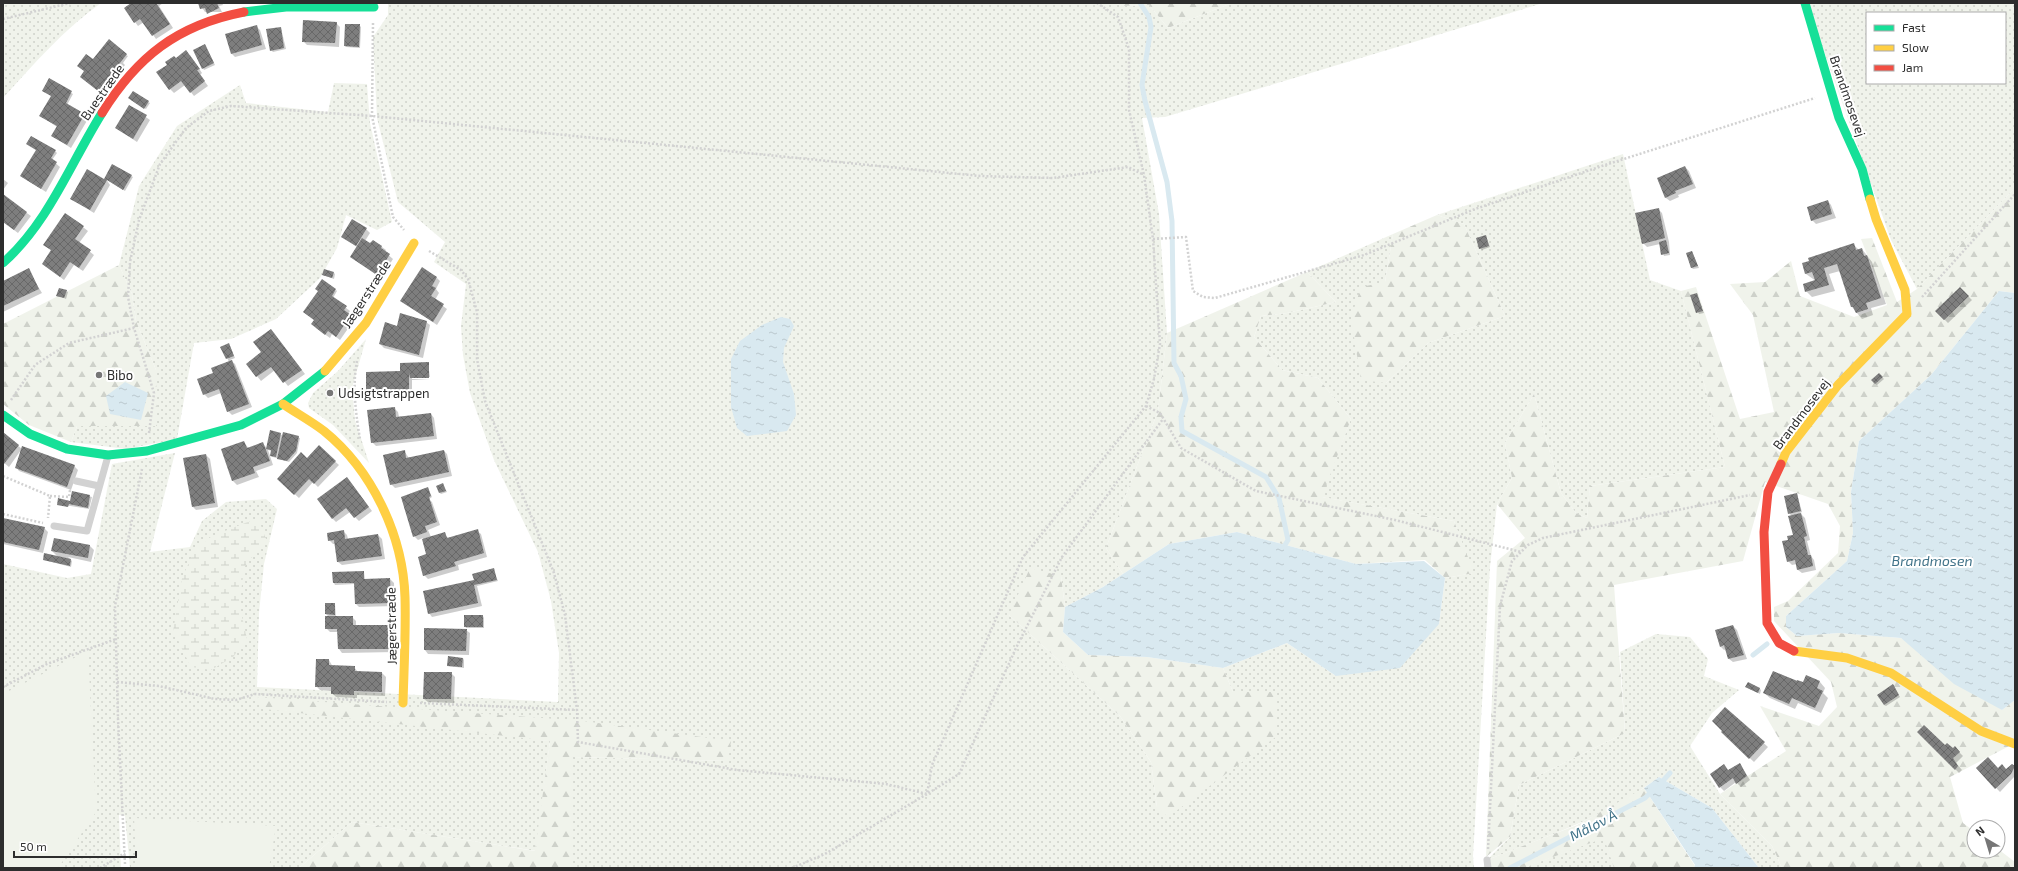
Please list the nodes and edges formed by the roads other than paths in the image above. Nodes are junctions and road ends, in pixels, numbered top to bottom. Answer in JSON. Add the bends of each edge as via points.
{"nodes":[{"id":1,"x":1805,"y":3,"type":"edge"},
{"id":2,"x":374,"y":7,"type":"road end"},
{"id":3,"x":414,"y":243,"type":"road end"},
{"id":4,"x":3,"y":263,"type":"edge"},
{"id":5,"x":283,"y":404,"type":"junction"},
{"id":6,"x":5,"y":410,"type":"edge"},
{"id":7,"x":108,"y":455,"type":"junction"},
{"id":8,"x":76,"y":481,"type":"dead end"},
{"id":9,"x":99,"y":486,"type":"junction"},
{"id":10,"x":54,"y":526,"type":"dead end"},
{"id":11,"x":403,"y":703,"type":"dead end"},
{"id":12,"x":2015,"y":744,"type":"edge"},
{"id":13,"x":1487,"y":860,"type":"road end"},
{"id":14,"x":1488,"y":868,"type":"edge"}],
"edges":[{"from":1,"to":12,"type":"street","name":"Brandmosevej","via":[[1839,118],[1862,169],[1876,219],[1905,290],[1907,314],[1838,385],[1786,452],[1768,492],[1764,532],[1767,623],[1780,643],[1797,653],[1847,658],[1891,673],[1981,731]]},
{"from":2,"to":4,"type":"street","name":"Buestræde","via":[[305,4],[263,8],[210,20],[166,42],[132,70],[116,91],[35,230]]},
{"from":3,"to":5,"type":"street","name":"Jægerstræde","via":[[366,323],[327,369]]},
{"from":5,"to":7,"type":"street","name":"Jægerstræde","via":[[240,425],[147,451]]},
{"from":5,"to":11,"type":"street","name":"Jægerstræde","via":[[323,430],[345,450],[366,477],[387,517],[398,547],[405,596]]},
{"from":6,"to":7,"type":"street","name":"Jægerstræde","via":[[30,434],[67,449]]},
{"from":7,"to":9,"type":"lane"},
{"from":8,"to":9,"type":"lane"},
{"from":9,"to":10,"type":"lane","via":[[87,531]]},
{"from":13,"to":14,"type":"lane"}]}
